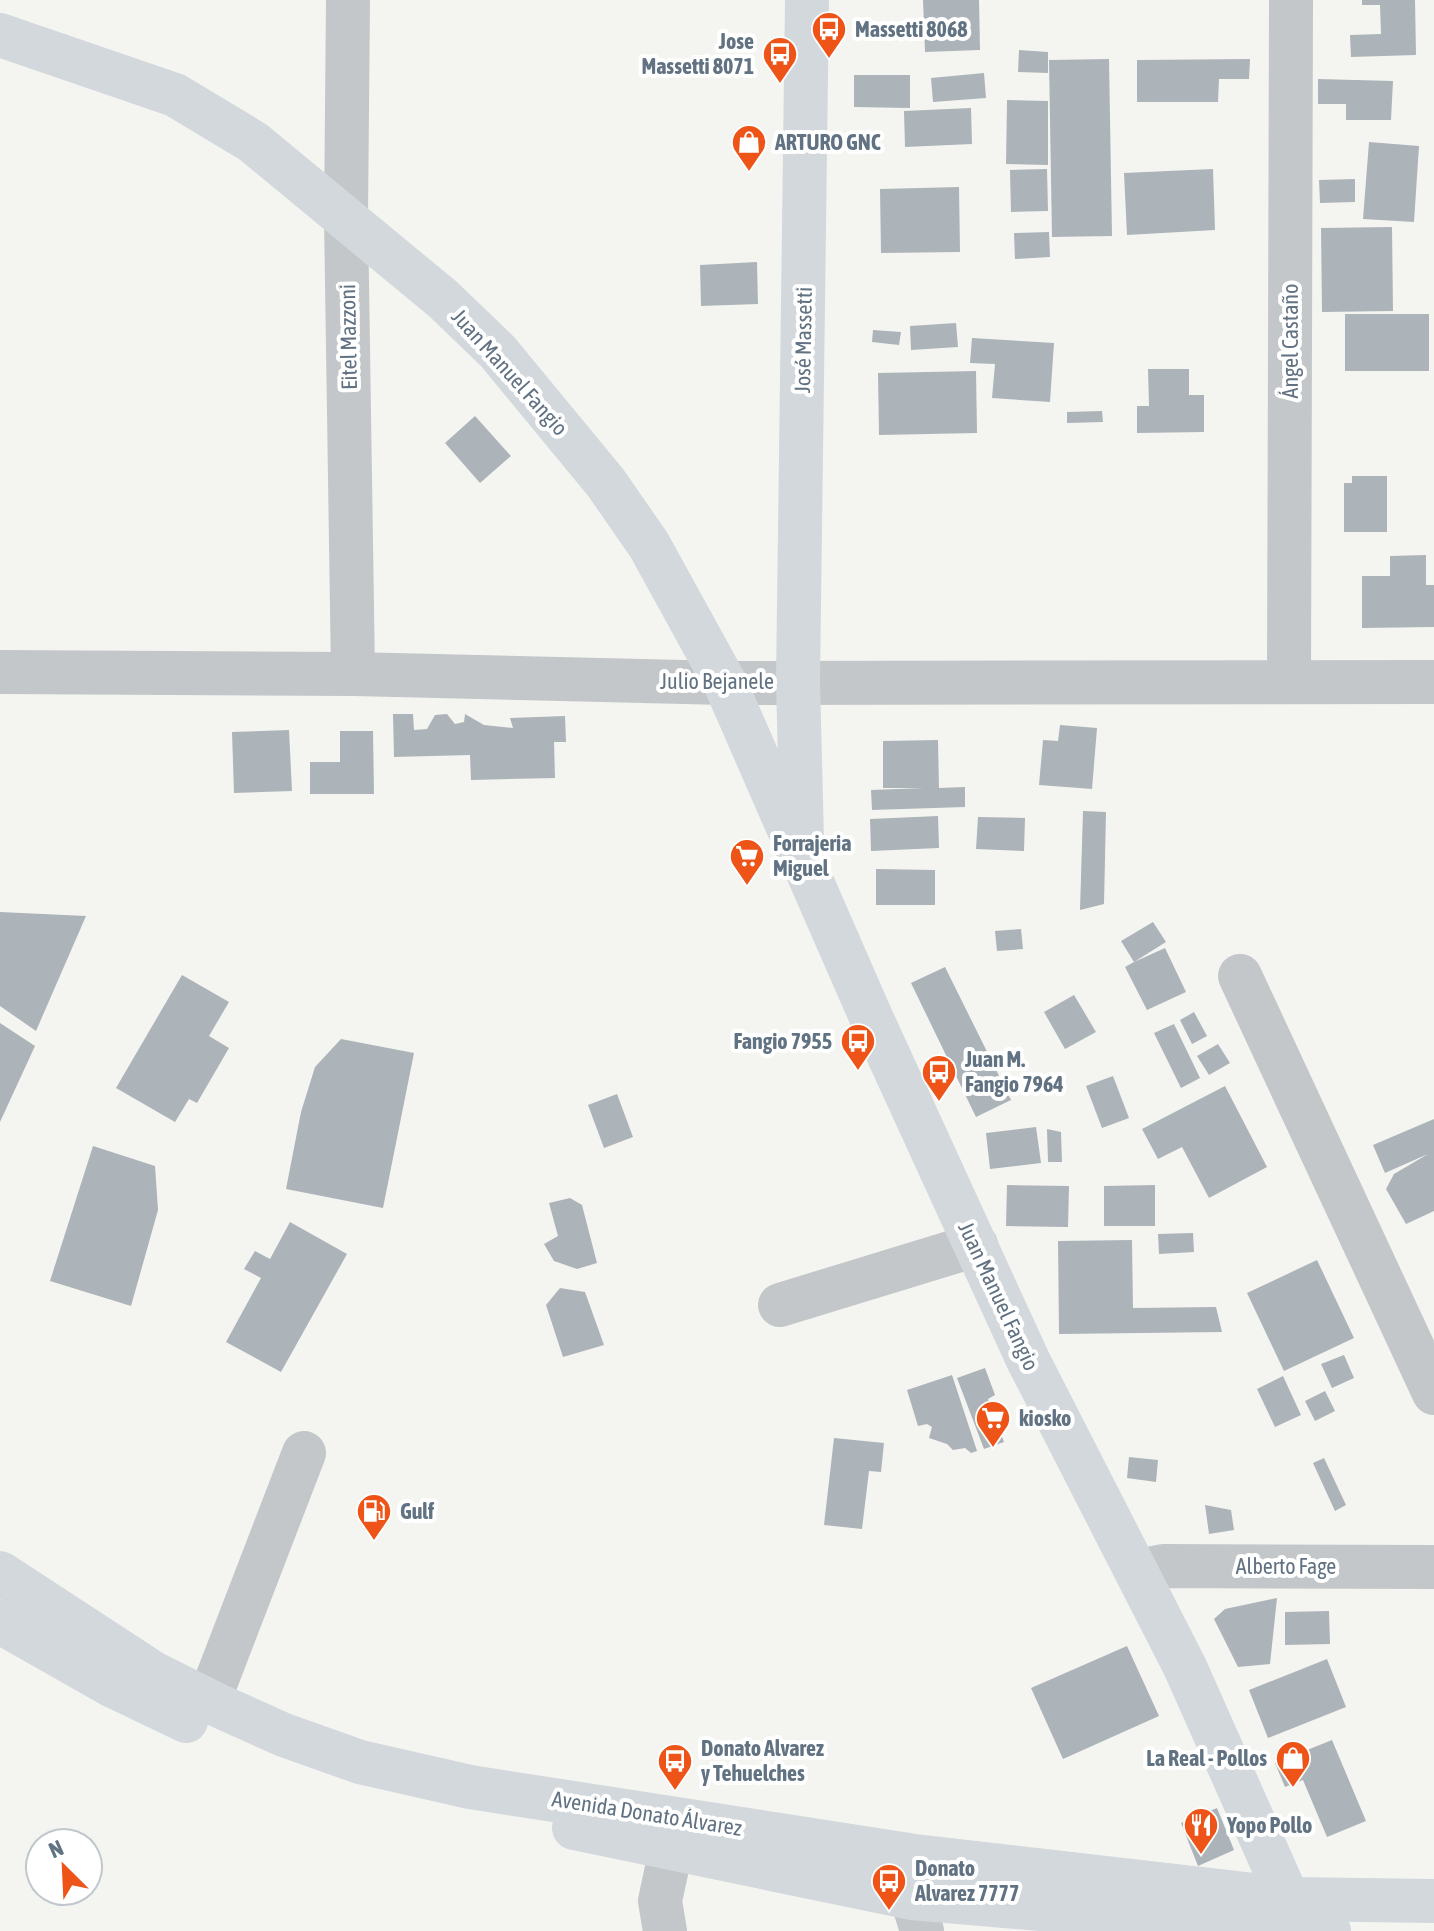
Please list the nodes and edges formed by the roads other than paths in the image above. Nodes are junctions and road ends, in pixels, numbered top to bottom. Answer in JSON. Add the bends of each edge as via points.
{"nodes":[{"id":1,"x":348,"y":0,"type":"edge"},
{"id":2,"x":807,"y":0,"type":"edge"},
{"id":3,"x":1291,"y":0,"type":"edge"},
{"id":4,"x":0,"y":35,"type":"edge"},
{"id":5,"x":346,"y":217,"type":"junction"},
{"id":6,"x":0,"y":672,"type":"edge"},
{"id":7,"x":353,"y":674,"type":"junction"},
{"id":8,"x":798,"y":681,"type":"junction"},
{"id":9,"x":1289,"y":682,"type":"junction"},
{"id":10,"x":1434,"y":682,"type":"edge"},
{"id":11,"x":725,"y":683,"type":"junction"},
{"id":12,"x":803,"y":862,"type":"junction"},
{"id":13,"x":1240,"y":976,"type":"dead end"},
{"id":14,"x":976,"y":1245,"type":"junction"},
{"id":15,"x":780,"y":1305,"type":"dead end"},
{"id":16,"x":1434,"y":1393,"type":"edge"},
{"id":17,"x":304,"y":1453,"type":"dead end"},
{"id":18,"x":1434,"y":1567,"type":"edge"},
{"id":19,"x":1138,"y":1571,"type":"junction"},
{"id":20,"x":0,"y":1573,"type":"edge"},
{"id":21,"x":0,"y":1622,"type":"edge"},
{"id":22,"x":209,"y":1700,"type":"junction"},
{"id":23,"x":671,"y":1849,"type":"junction"},
{"id":24,"x":1434,"y":1901,"type":"edge"},
{"id":25,"x":917,"y":1915,"type":"edge"},
{"id":26,"x":1292,"y":1915,"type":"edge"},
{"id":27,"x":665,"y":1931,"type":"edge"},
{"id":28,"x":1329,"y":1931,"type":"edge"}],
"edges":[{"from":1,"to":5,"type":"street","name":"Eitel Mazzoni"},
{"from":2,"to":8,"type":"main road","name":"José Massetti"},
{"from":3,"to":9,"type":"street","name":"Ángel Castaño"},
{"from":4,"to":5,"type":"main road","name":"Juan Manuel Fangio","via":[[175,95],[253,142]]},
{"from":5,"to":7,"type":"street","name":"Eitel Mazzoni"},
{"from":5,"to":11,"type":"main road","name":"Juan Manuel Fangio","via":[[443,299],[541,401],[649,545]]},
{"from":6,"to":7,"type":"street","name":"Julio Bejanele"},
{"from":7,"to":11,"type":"street","name":"Julio Bejanele"},
{"from":8,"to":9,"type":"street","name":"Julio Bejanele"},
{"from":8,"to":11,"type":"street","name":"Julio Bejanele"},
{"from":8,"to":12,"type":"main road","name":"Juan Manuel Fangio"},
{"from":9,"to":10,"type":"street","name":"Julio Bejanele"},
{"from":11,"to":12,"type":"main road","name":"Juan Manuel Fangio"},
{"from":12,"to":14,"type":"main road","name":"Juan Manuel Fangio"},
{"from":13,"to":16,"type":"street"},
{"from":14,"to":15,"type":"street"},
{"from":14,"to":19,"type":"main road","name":"Juan Manuel Fangio","via":[[1056,1417]]},
{"from":17,"to":22,"type":"street"},
{"from":18,"to":19,"type":"street","name":"Alberto Fage","via":[[1163,1566]]},
{"from":19,"to":26,"type":"main road","name":"Juan Manuel Fangio"},
{"from":20,"to":22,"type":"main road","name":"Avenida Donato Álvarez","via":[[153,1673]]},
{"from":21,"to":23,"type":"main road","name":"Avenida Donato Álvarez","via":[[113,1686],[275,1760],[369,1787]]},
{"from":22,"to":26,"type":"main road","name":"Avenida Donato Álvarez","via":[[360,1762],[470,1787]]},
{"from":23,"to":25,"type":"main road","name":"Avenida Donato Álvarez"},
{"from":23,"to":27,"type":"street","via":[[660,1901]]},
{"from":24,"to":26,"type":"main road"},
{"from":25,"to":26,"type":"main road","name":"Avenida Donato Álvarez"},
{"from":26,"to":28,"type":"main road"}]}
